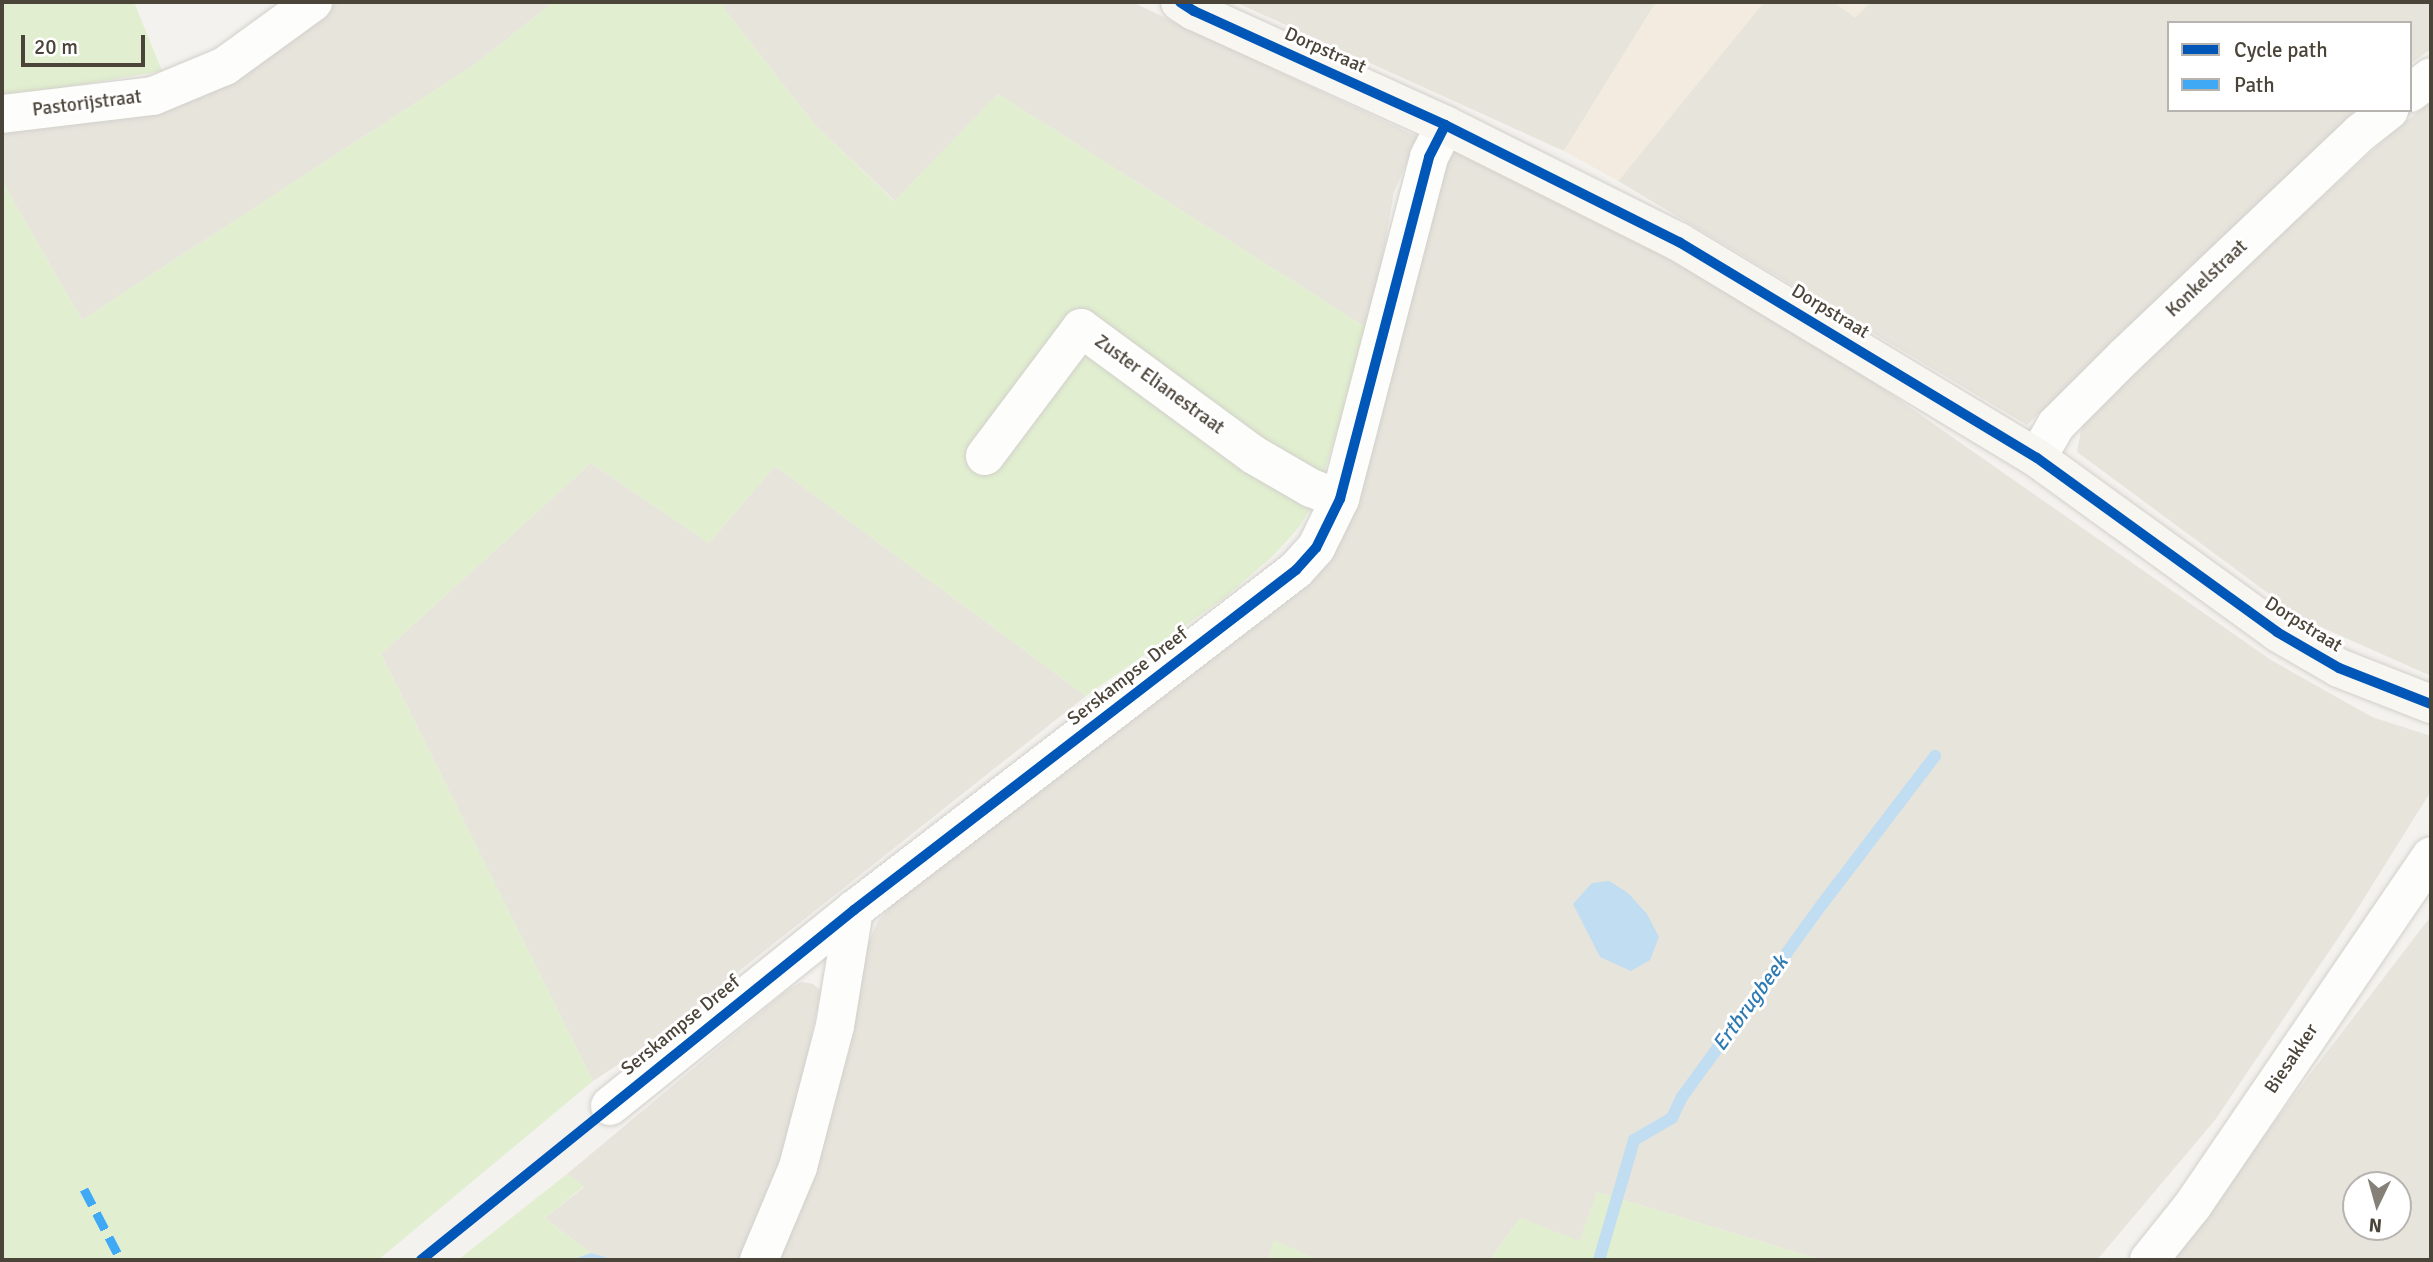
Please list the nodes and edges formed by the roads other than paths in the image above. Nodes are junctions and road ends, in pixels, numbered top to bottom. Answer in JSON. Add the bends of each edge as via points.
{"nodes":[{"id":1,"x":313,"y":2,"type":"edge"},
{"id":2,"x":1180,"y":2,"type":"edge"},
{"id":3,"x":2431,"y":77,"type":"edge"},
{"id":4,"x":2412,"y":91,"type":"edge"},
{"id":5,"x":2386,"y":112,"type":"edge"},
{"id":6,"x":2,"y":114,"type":"edge"},
{"id":7,"x":1445,"y":125,"type":"junction"},
{"id":8,"x":985,"y":456,"type":"dead end"},
{"id":9,"x":2037,"y":458,"type":"junction"},
{"id":10,"x":1340,"y":499,"type":"junction"},
{"id":11,"x":2431,"y":704,"type":"edge"},
{"id":12,"x":2431,"y":856,"type":"edge"},
{"id":13,"x":854,"y":909,"type":"junction"},
{"id":14,"x":610,"y":1106,"type":"dead end"},
{"id":15,"x":759,"y":1260,"type":"edge"},
{"id":16,"x":2149,"y":1260,"type":"edge"}],
"edges":[{"from":1,"to":6,"type":"street","name":"Pastorijstraat","via":[[225,66],[153,96]]},
{"from":2,"to":7,"type":"street","name":"Dorpstraat"},
{"from":3,"to":4,"type":"street"},
{"from":5,"to":9,"type":"street","name":"Konkelstraat","via":[[2360,132],[2056,425]]},
{"from":7,"to":9,"type":"street","name":"Dorpstraat","via":[[1679,242]]},
{"from":7,"to":10,"type":"street","name":"Serskampse Dreef","via":[[1429,157]]},
{"from":8,"to":10,"type":"street","name":"Zuster Elianestraat","via":[[1081,328],[1254,455]]},
{"from":9,"to":11,"type":"street","name":"Dorpstraat","via":[[2277,632],[2339,668]]},
{"from":10,"to":13,"type":"street","name":"Serskampse Dreef","via":[[1316,548],[1296,570]]},
{"from":12,"to":16,"type":"street","name":"Biesakker","via":[[2193,1205]]},
{"from":13,"to":14,"type":"street","name":"Serskampse Dreef"},
{"from":13,"to":15,"type":"street","via":[[835,1027],[798,1167]]}]}
